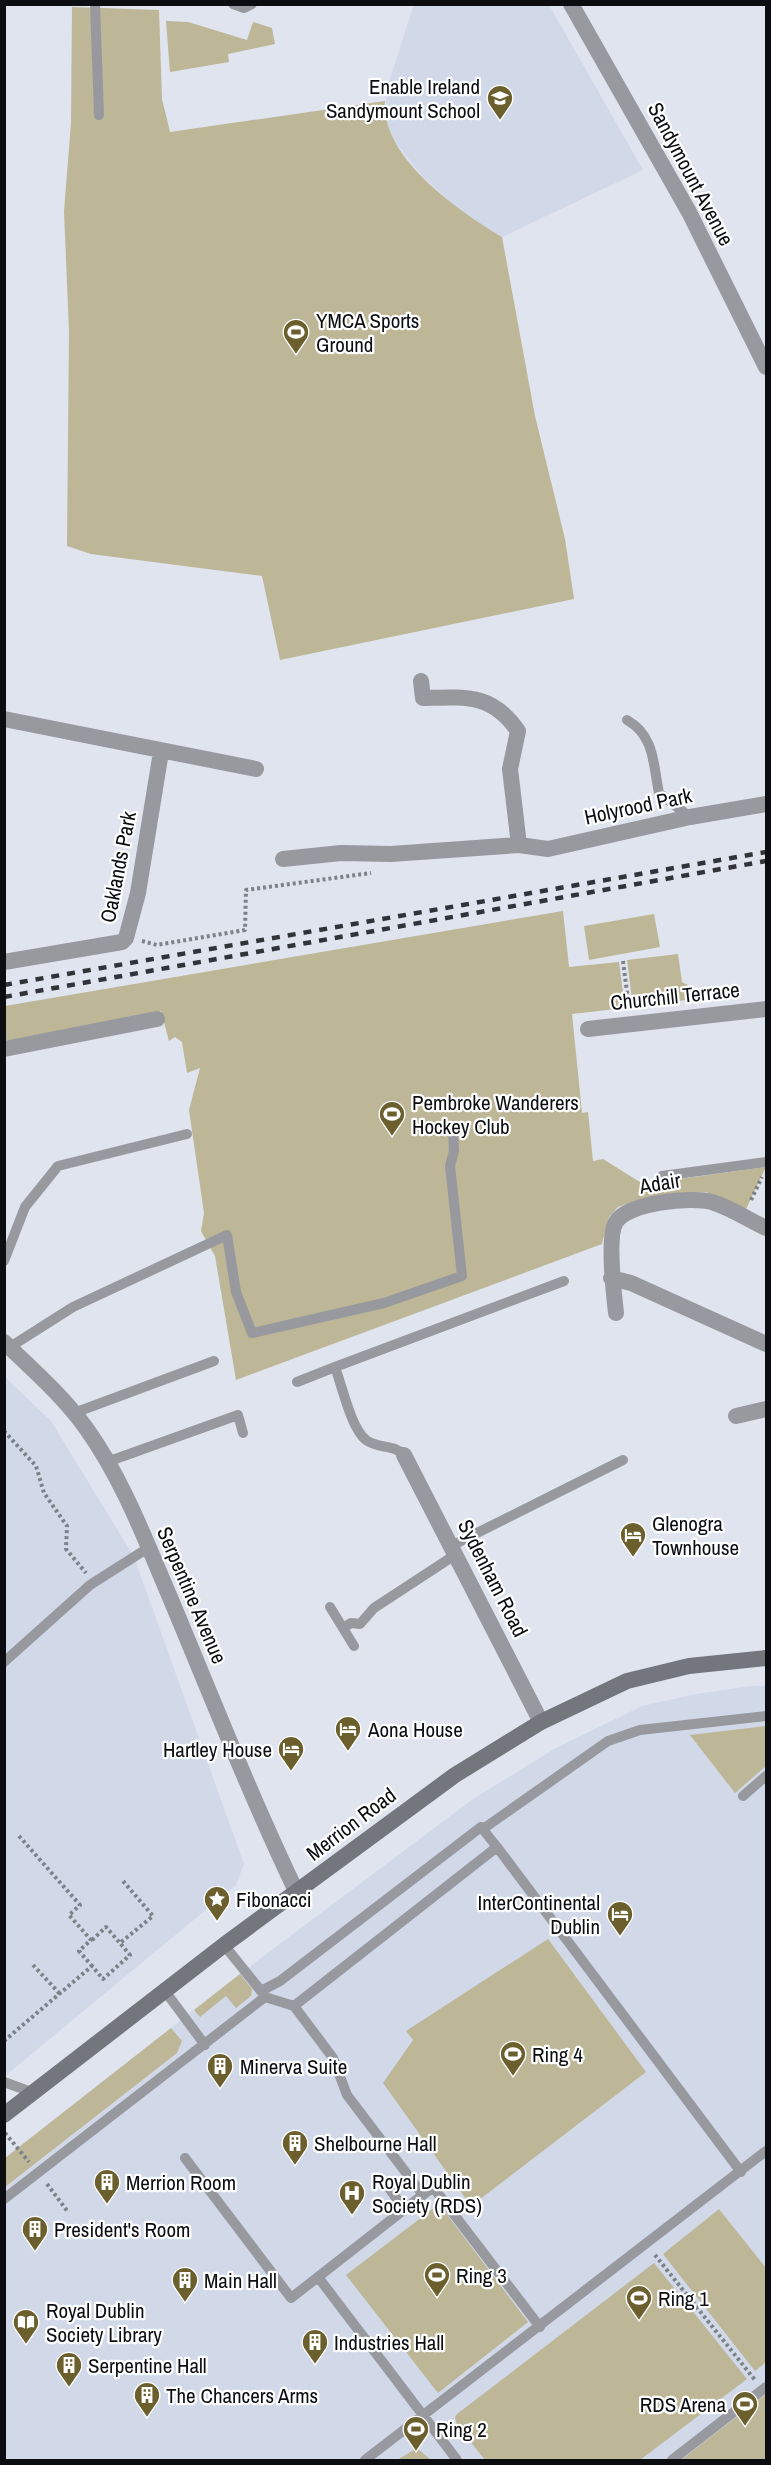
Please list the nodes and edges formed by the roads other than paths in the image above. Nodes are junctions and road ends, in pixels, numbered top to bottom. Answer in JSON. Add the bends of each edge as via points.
{"nodes":[{"id":1,"x":95,"y":4,"type":"edge"},
{"id":2,"x":233,"y":4,"type":"edge"},
{"id":3,"x":252,"y":4,"type":"edge"},
{"id":4,"x":571,"y":4,"type":"edge"},
{"id":5,"x":99,"y":115,"type":"dead end"},
{"id":6,"x":766,"y":367,"type":"edge"},
{"id":7,"x":421,"y":681,"type":"dead end"},
{"id":8,"x":4,"y":719,"type":"edge"},
{"id":9,"x":627,"y":720,"type":"dead end"},
{"id":10,"x":161,"y":752,"type":"junction"},
{"id":11,"x":256,"y":769,"type":"dead end"},
{"id":12,"x":766,"y":804,"type":"edge"},
{"id":13,"x":690,"y":817,"type":"junction"},
{"id":14,"x":519,"y":845,"type":"junction"},
{"id":15,"x":283,"y":859,"type":"dead end"},
{"id":16,"x":4,"y":962,"type":"edge"},
{"id":17,"x":766,"y":1009,"type":"edge"},
{"id":18,"x":157,"y":1019,"type":"dead end"},
{"id":19,"x":588,"y":1029,"type":"dead end"},
{"id":20,"x":4,"y":1049,"type":"edge"},
{"id":21,"x":453,"y":1132,"type":"dead end"},
{"id":22,"x":187,"y":1134,"type":"dead end"},
{"id":23,"x":766,"y":1162,"type":"edge"},
{"id":24,"x":662,"y":1176,"type":"dead end"},
{"id":25,"x":766,"y":1228,"type":"edge"},
{"id":26,"x":4,"y":1261,"type":"edge"},
{"id":27,"x":612,"y":1278,"type":"junction"},
{"id":28,"x":564,"y":1281,"type":"dead end"},
{"id":29,"x":616,"y":1313,"type":"dead end"},
{"id":30,"x":766,"y":1344,"type":"edge"},
{"id":31,"x":7,"y":1345,"type":"edge"},
{"id":32,"x":214,"y":1361,"type":"dead end"},
{"id":33,"x":335,"y":1367,"type":"junction"},
{"id":34,"x":297,"y":1382,"type":"dead end"},
{"id":35,"x":766,"y":1409,"type":"edge"},
{"id":36,"x":74,"y":1413,"type":"junction"},
{"id":37,"x":736,"y":1416,"type":"dead end"},
{"id":38,"x":243,"y":1432,"type":"dead end"},
{"id":39,"x":404,"y":1455,"type":"joint"},
{"id":40,"x":623,"y":1460,"type":"dead end"},
{"id":41,"x":106,"y":1462,"type":"junction"},
{"id":42,"x":148,"y":1548,"type":"junction"},
{"id":43,"x":453,"y":1550,"type":"junction"},
{"id":44,"x":330,"y":1607,"type":"dead end"},
{"id":45,"x":343,"y":1628,"type":"junction"},
{"id":46,"x":354,"y":1646,"type":"dead end"},
{"id":47,"x":766,"y":1658,"type":"edge"},
{"id":48,"x":4,"y":1662,"type":"edge"},
{"id":49,"x":766,"y":1716,"type":"edge"},
{"id":50,"x":541,"y":1722,"type":"junction"},
{"id":51,"x":766,"y":1776,"type":"edge"},
{"id":52,"x":743,"y":1796,"type":"dead end"},
{"id":53,"x":483,"y":1829,"type":"junction"},
{"id":54,"x":497,"y":1846,"type":"junction"},
{"id":55,"x":297,"y":1893,"type":"junction"},
{"id":56,"x":224,"y":1945,"type":"junction"},
{"id":57,"x":165,"y":1991,"type":"junction"},
{"id":58,"x":263,"y":1994,"type":"junction"},
{"id":59,"x":294,"y":2006,"type":"junction"},
{"id":60,"x":205,"y":2045,"type":"junction"},
{"id":61,"x":4,"y":2082,"type":"edge"},
{"id":62,"x":34,"y":2092,"type":"junction"},
{"id":63,"x":4,"y":2115,"type":"edge"},
{"id":64,"x":766,"y":2151,"type":"edge"},
{"id":65,"x":185,"y":2158,"type":"dead end"},
{"id":66,"x":741,"y":2172,"type":"junction"},
{"id":67,"x":388,"y":2188,"type":"dead end"},
{"id":68,"x":423,"y":2195,"type":"junction"},
{"id":69,"x":4,"y":2199,"type":"edge"},
{"id":70,"x":404,"y":2209,"type":"junction"},
{"id":71,"x":318,"y":2277,"type":"junction"},
{"id":72,"x":540,"y":2327,"type":"junction"},
{"id":73,"x":765,"y":2388,"type":"edge"},
{"id":74,"x":422,"y":2416,"type":"junction"},
{"id":75,"x":365,"y":2460,"type":"edge"},
{"id":76,"x":457,"y":2460,"type":"edge"},
{"id":77,"x":672,"y":2460,"type":"edge"}],
"edges":[{"from":1,"to":5,"type":"lane"},
{"from":2,"to":3,"type":"lane","via":[[244,8]]},
{"from":4,"to":6,"type":"street","name":"Sandymount Avenue","via":[[689,212]]},
{"from":7,"to":14,"type":"street","via":[[423,698],[480,698],[508,716],[518,731],[510,769]]},
{"from":8,"to":10,"type":"street"},
{"from":9,"to":13,"type":"lane","via":[[641,728],[649,743],[659,793]]},
{"from":10,"to":11,"type":"street"},
{"from":10,"to":16,"type":"street","name":"Oaklands Park","via":[[138,893],[126,938],[122,942]]},
{"from":12,"to":13,"type":"street","name":"Holyrood Park"},
{"from":13,"to":14,"type":"street","name":"Holyrood Park","via":[[548,849]]},
{"from":14,"to":15,"type":"street","name":"Holyrood Park"},
{"from":17,"to":19,"type":"street","name":"Churchill Terrace"},
{"from":18,"to":20,"type":"street"},
{"from":21,"to":31,"type":"lane","via":[[450,1166],[462,1276],[384,1303],[252,1333],[236,1292],[227,1235],[73,1307]]},
{"from":22,"to":26,"type":"lane","via":[[58,1166],[25,1207]]},
{"from":23,"to":24,"type":"lane"},
{"from":25,"to":27,"type":"street","name":"Adair","via":[[712,1202],[664,1203],[623,1212],[614,1224]]},
{"from":27,"to":29,"type":"street","name":"Adair"},
{"from":27,"to":30,"type":"street"},
{"from":28,"to":33,"type":"lane"},
{"from":31,"to":36,"type":"street","name":"Serpentine Avenue"},
{"from":32,"to":36,"type":"lane"},
{"from":33,"to":34,"type":"lane"},
{"from":33,"to":39,"type":"lane","via":[[357,1428],[367,1441],[398,1449]]},
{"from":35,"to":37,"type":"street"},
{"from":36,"to":41,"type":"street","name":"Serpentine Avenue"},
{"from":38,"to":41,"type":"lane","via":[[238,1416]]},
{"from":39,"to":43,"type":"street","name":"Sydenham Road"},
{"from":40,"to":43,"type":"lane"},
{"from":41,"to":42,"type":"street","name":"Serpentine Avenue"},
{"from":42,"to":48,"type":"lane","via":[[95,1582]]},
{"from":42,"to":55,"type":"street","name":"Serpentine Avenue","via":[[253,1800]]},
{"from":43,"to":45,"type":"lane","via":[[374,1608],[360,1624],[351,1623]]},
{"from":43,"to":50,"type":"street","name":"Sydenham Road"},
{"from":44,"to":45,"type":"lane"},
{"from":45,"to":46,"type":"lane"},
{"from":47,"to":50,"type":"main road","name":"Merrion Road","via":[[689,1666],[627,1680]]},
{"from":49,"to":53,"type":"lane","via":[[640,1730],[608,1741]]},
{"from":50,"to":55,"type":"main road","name":"Merrion Road","via":[[455,1775]]},
{"from":51,"to":52,"type":"lane"},
{"from":53,"to":54,"type":"lane"},
{"from":53,"to":58,"type":"lane"},
{"from":54,"to":59,"type":"lane"},
{"from":54,"to":66,"type":"lane"},
{"from":55,"to":56,"type":"main road","name":"Merrion Road"},
{"from":56,"to":57,"type":"main road","name":"Merrion Road"},
{"from":56,"to":58,"type":"lane"},
{"from":57,"to":60,"type":"lane"},
{"from":57,"to":62,"type":"main road","name":"Merrion Road"},
{"from":58,"to":59,"type":"lane"},
{"from":58,"to":60,"type":"lane"},
{"from":59,"to":68,"type":"lane","via":[[333,2058],[347,2095]]},
{"from":60,"to":69,"type":"lane"},
{"from":61,"to":62,"type":"lane"},
{"from":62,"to":63,"type":"main road","name":"Merrion Road"},
{"from":64,"to":66,"type":"lane"},
{"from":65,"to":71,"type":"lane","via":[[291,2298]]},
{"from":66,"to":72,"type":"lane"},
{"from":67,"to":70,"type":"lane"},
{"from":68,"to":70,"type":"lane"},
{"from":68,"to":72,"type":"lane","via":[[433,2187]]},
{"from":70,"to":71,"type":"lane"},
{"from":71,"to":74,"type":"lane"},
{"from":72,"to":74,"type":"lane"},
{"from":73,"to":77,"type":"lane"},
{"from":74,"to":75,"type":"lane"},
{"from":74,"to":76,"type":"lane"}]}
